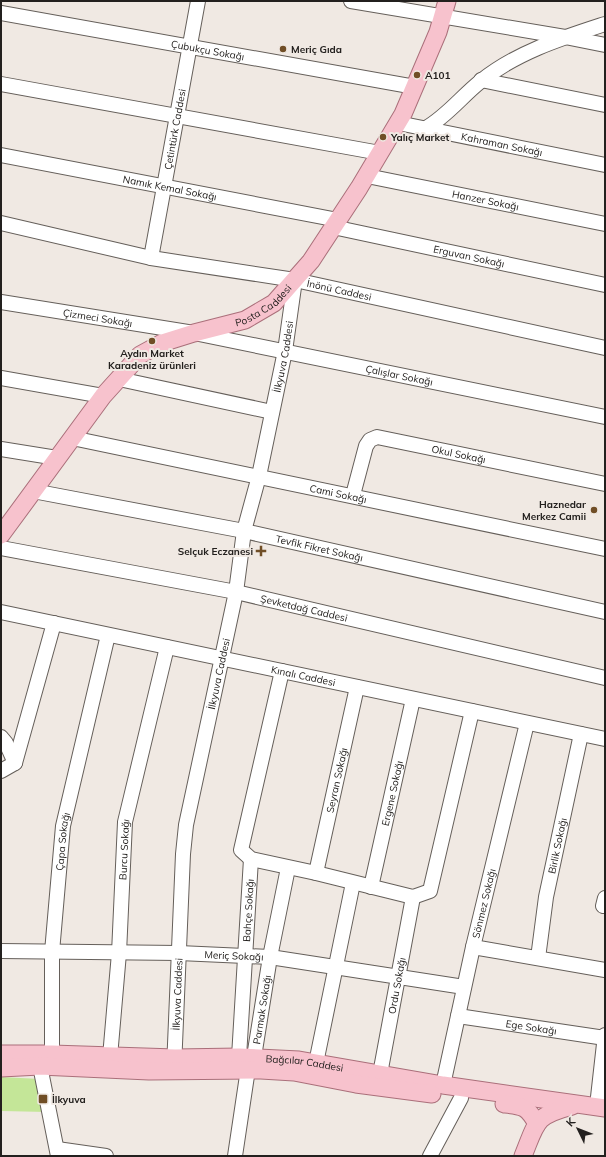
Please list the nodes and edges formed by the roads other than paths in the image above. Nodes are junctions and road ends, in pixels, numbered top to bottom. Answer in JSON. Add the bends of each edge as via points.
{"nodes":[{"id":1,"x":198,"y":1,"type":"edge"},
{"id":2,"x":351,"y":1,"type":"edge"},
{"id":3,"x":445,"y":9,"type":"edge"},
{"id":4,"x":1,"y":13,"type":"edge"},
{"id":5,"x":605,"y":24,"type":"edge"},
{"id":6,"x":565,"y":37,"type":"junction"},
{"id":7,"x":605,"y":45,"type":"edge"},
{"id":8,"x":190,"y":47,"type":"junction"},
{"id":9,"x":481,"y":80,"type":"junction"},
{"id":10,"x":1,"y":84,"type":"edge"},
{"id":11,"x":415,"y":87,"type":"junction"},
{"id":12,"x":605,"y":105,"type":"edge"},
{"id":13,"x":177,"y":116,"type":"junction"},
{"id":14,"x":398,"y":122,"type":"junction"},
{"id":15,"x":426,"y":128,"type":"junction"},
{"id":16,"x":380,"y":153,"type":"junction"},
{"id":17,"x":1,"y":155,"type":"edge"},
{"id":18,"x":605,"y":165,"type":"edge"},
{"id":19,"x":366,"y":176,"type":"junction"},
{"id":20,"x":164,"y":186,"type":"junction"},
{"id":21,"x":1,"y":223,"type":"edge"},
{"id":22,"x":336,"y":223,"type":"junction"},
{"id":23,"x":605,"y":224,"type":"edge"},
{"id":24,"x":151,"y":258,"type":"junction"},
{"id":25,"x":295,"y":280,"type":"junction"},
{"id":26,"x":605,"y":285,"type":"edge"},
{"id":27,"x":1,"y":302,"type":"edge"},
{"id":28,"x":194,"y":332,"type":"junction"},
{"id":29,"x":605,"y":348,"type":"edge"},
{"id":30,"x":285,"y":351,"type":"junction"},
{"id":31,"x":1,"y":378,"type":"edge"},
{"id":32,"x":119,"y":379,"type":"junction"},
{"id":33,"x":103,"y":396,"type":"junction"},
{"id":34,"x":272,"y":412,"type":"junction"},
{"id":35,"x":605,"y":417,"type":"edge"},
{"id":36,"x":72,"y":438,"type":"junction"},
{"id":37,"x":1,"y":449,"type":"edge"},
{"id":38,"x":57,"y":458,"type":"junction"},
{"id":39,"x":259,"y":476,"type":"junction"},
{"id":40,"x":605,"y":484,"type":"edge"},
{"id":41,"x":33,"y":491,"type":"junction"},
{"id":42,"x":353,"y":495,"type":"junction"},
{"id":43,"x":2,"y":531,"type":"edge"},
{"id":44,"x":244,"y":531,"type":"junction"},
{"id":45,"x":1,"y":548,"type":"edge"},
{"id":46,"x":605,"y":549,"type":"edge"},
{"id":47,"x":236,"y":592,"type":"junction"},
{"id":48,"x":1,"y":612,"type":"edge"},
{"id":49,"x":605,"y":612,"type":"edge"},
{"id":50,"x":54,"y":623,"type":"junction"},
{"id":51,"x":108,"y":635,"type":"junction"},
{"id":52,"x":167,"y":647,"type":"junction"},
{"id":53,"x":222,"y":659,"type":"junction"},
{"id":54,"x":282,"y":671,"type":"junction"},
{"id":55,"x":605,"y":678,"type":"edge"},
{"id":56,"x":358,"y":687,"type":"junction"},
{"id":57,"x":413,"y":699,"type":"junction"},
{"id":58,"x":472,"y":711,"type":"junction"},
{"id":59,"x":527,"y":723,"type":"junction"},
{"id":60,"x":581,"y":734,"type":"junction"},
{"id":61,"x":1,"y":737,"type":"edge"},
{"id":62,"x":605,"y":739,"type":"edge"},
{"id":63,"x":15,"y":763,"type":"junction"},
{"id":64,"x":1,"y":771,"type":"edge"},
{"id":65,"x":251,"y":859,"type":"junction"},
{"id":66,"x":288,"y":868,"type":"junction"},
{"id":67,"x":316,"y":873,"type":"junction"},
{"id":68,"x":353,"y":883,"type":"junction"},
{"id":69,"x":371,"y":887,"type":"junction"},
{"id":70,"x":413,"y":897,"type":"junction"},
{"id":71,"x":605,"y":898,"type":"edge"},
{"id":72,"x":605,"y":906,"type":"edge"},
{"id":73,"x":473,"y":947,"type":"junction"},
{"id":74,"x":1,"y":951,"type":"edge"},
{"id":75,"x":52,"y":952,"type":"junction"},
{"id":76,"x":119,"y":952,"type":"junction"},
{"id":77,"x":179,"y":953,"type":"junction"},
{"id":78,"x":246,"y":956,"type":"junction"},
{"id":79,"x":270,"y":957,"type":"junction"},
{"id":80,"x":538,"y":958,"type":"junction"},
{"id":81,"x":336,"y":966,"type":"junction"},
{"id":82,"x":605,"y":970,"type":"edge"},
{"id":83,"x":398,"y":976,"type":"junction"},
{"id":84,"x":464,"y":986,"type":"junction"},
{"id":85,"x":458,"y":1016,"type":"junction"},
{"id":86,"x":605,"y":1037,"type":"edge"},
{"id":87,"x":1,"y":1054,"type":"edge"},
{"id":88,"x":52,"y":1054,"type":"junction"},
{"id":89,"x":110,"y":1057,"type":"junction"},
{"id":90,"x":247,"y":1061,"type":"junction"},
{"id":91,"x":316,"y":1063,"type":"junction"},
{"id":92,"x":174,"y":1065,"type":"junction"},
{"id":93,"x":40,"y":1066,"type":"junction"},
{"id":94,"x":1,"y":1068,"type":"edge"},
{"id":95,"x":380,"y":1074,"type":"junction"},
{"id":96,"x":443,"y":1085,"type":"junction"},
{"id":97,"x":461,"y":1098,"type":"junction"},
{"id":98,"x":580,"y":1104,"type":"junction"},
{"id":99,"x":601,"y":1107,"type":"edge"},
{"id":100,"x":537,"y":1124,"type":"junction"},
{"id":101,"x":57,"y":1153,"type":"edge"},
{"id":102,"x":106,"y":1156,"type":"edge"},
{"id":103,"x":235,"y":1156,"type":"edge"},
{"id":104,"x":430,"y":1156,"type":"edge"},
{"id":105,"x":523,"y":1156,"type":"edge"}],
"edges":[{"from":1,"to":8,"type":"street","name":"Çetintürk Caddesi"},
{"from":2,"to":3,"type":"street"},
{"from":3,"to":6,"type":"street"},
{"from":3,"to":11,"type":"main road","name":"Posta Caddesi"},
{"from":4,"to":8,"type":"street","name":"Çubukçu Sokağı"},
{"from":5,"to":6,"type":"street"},
{"from":6,"to":7,"type":"street"},
{"from":6,"to":9,"type":"street","via":[[513,59]]},
{"from":8,"to":11,"type":"street","name":"Çubukçu Sokağı"},
{"from":8,"to":13,"type":"street","name":"Çetintürk Caddesi"},
{"from":9,"to":12,"type":"street"},
{"from":9,"to":15,"type":"street","via":[[437,122]]},
{"from":10,"to":13,"type":"street"},
{"from":11,"to":14,"type":"main road","name":"Posta Caddesi"},
{"from":13,"to":16,"type":"street"},
{"from":13,"to":20,"type":"street","name":"Çetintürk Caddesi"},
{"from":14,"to":15,"type":"street","name":"Kahraman Sokağı"},
{"from":14,"to":16,"type":"main road","name":"Posta Caddesi"},
{"from":15,"to":18,"type":"street","name":"Kahraman Sokağı"},
{"from":16,"to":19,"type":"main road","name":"Posta Caddesi"},
{"from":17,"to":20,"type":"street","name":"Namık Kemal Sokağı"},
{"from":19,"to":22,"type":"main road","name":"Posta Caddesi"},
{"from":19,"to":23,"type":"street","name":"Hanzer Sokağı"},
{"from":20,"to":22,"type":"street","name":"Namık Kemal Sokağı"},
{"from":20,"to":24,"type":"street","name":"Çetintürk Caddesi"},
{"from":21,"to":24,"type":"street","name":"İnönü Caddesi"},
{"from":22,"to":25,"type":"main road","name":"Posta Caddesi"},
{"from":22,"to":26,"type":"street","name":"Erguvan Sokağı"},
{"from":24,"to":25,"type":"street","name":"İnönü Caddesi"},
{"from":25,"to":28,"type":"main road","name":"Posta Caddesi","via":[[274,303],[245,320]]},
{"from":25,"to":29,"type":"street","name":"İnönü Caddesi"},
{"from":25,"to":30,"type":"street","name":"İlkyuva Caddesi"},
{"from":27,"to":28,"type":"street","name":"Çizmeci Sokağı"},
{"from":28,"to":30,"type":"street","name":"Çalışlar Sokağı"},
{"from":28,"to":32,"type":"main road","name":"Posta Caddesi","via":[[162,343],[140,355]]},
{"from":30,"to":34,"type":"street","name":"İlkyuva Caddesi"},
{"from":30,"to":35,"type":"street","name":"Çalışlar Sokağı"},
{"from":31,"to":33,"type":"street"},
{"from":32,"to":33,"type":"main road","name":"Posta Caddesi"},
{"from":32,"to":34,"type":"street"},
{"from":33,"to":36,"type":"main road","name":"Posta Caddesi"},
{"from":34,"to":39,"type":"street","name":"İlkyuva Caddesi"},
{"from":36,"to":38,"type":"main road","name":"Posta Caddesi"},
{"from":36,"to":39,"type":"street","name":"Cami Sokağı"},
{"from":37,"to":38,"type":"street"},
{"from":38,"to":41,"type":"main road","name":"Posta Caddesi"},
{"from":39,"to":42,"type":"street","name":"Cami Sokağı"},
{"from":39,"to":44,"type":"street","name":"İlkyuva Caddesi"},
{"from":40,"to":42,"type":"street","name":"Okul Sokağı","via":[[377,438],[370,440],[366,446]]},
{"from":41,"to":43,"type":"main road","name":"Posta Caddesi"},
{"from":41,"to":44,"type":"street","name":"Tevfik Fikret Sokağı"},
{"from":42,"to":46,"type":"street","name":"Cami Sokağı"},
{"from":44,"to":47,"type":"street","name":"İlkyuva Caddesi"},
{"from":44,"to":49,"type":"street","name":"Tevfik Fikret Sokağı"},
{"from":45,"to":47,"type":"street","name":"Şevketdağ Caddesi"},
{"from":47,"to":53,"type":"street","name":"İlkyuva Caddesi"},
{"from":47,"to":55,"type":"street","name":"Şevketdağ Caddesi"},
{"from":48,"to":50,"type":"street","name":"Kınalı Caddesi"},
{"from":50,"to":51,"type":"street","name":"Kınalı Caddesi"},
{"from":50,"to":63,"type":"street"},
{"from":51,"to":52,"type":"street","name":"Kınalı Caddesi"},
{"from":51,"to":75,"type":"street","name":"Çapa Sokağı","via":[[63,826]]},
{"from":52,"to":53,"type":"street","name":"Kınalı Caddesi"},
{"from":52,"to":76,"type":"street","name":"Burcu Sokağı","via":[[125,822]]},
{"from":53,"to":54,"type":"street","name":"Kınalı Caddesi"},
{"from":53,"to":77,"type":"street","name":"İlkyuva Caddesi","via":[[186,825]]},
{"from":54,"to":56,"type":"street","name":"Kınalı Caddesi"},
{"from":54,"to":65,"type":"street","via":[[241,850]]},
{"from":56,"to":57,"type":"street","name":"Kınalı Caddesi"},
{"from":56,"to":67,"type":"street","name":"Seyran Sokağı"},
{"from":57,"to":58,"type":"street","name":"Kınalı Caddesi"},
{"from":57,"to":69,"type":"street","name":"Ergene Sokağı"},
{"from":58,"to":59,"type":"street","name":"Kınalı Caddesi"},
{"from":58,"to":70,"type":"street","via":[[430,891]]},
{"from":59,"to":60,"type":"street","name":"Kınalı Caddesi"},
{"from":59,"to":73,"type":"street","name":"Sönmez Sokağı"},
{"from":60,"to":62,"type":"street","name":"Kınalı Caddesi"},
{"from":60,"to":80,"type":"street","name":"Birlik Sokağı","via":[[546,897]]},
{"from":61,"to":63,"type":"street"},
{"from":63,"to":64,"type":"street"},
{"from":65,"to":66,"type":"street"},
{"from":65,"to":78,"type":"street","name":"Bahçe Sokağı"},
{"from":66,"to":67,"type":"street"},
{"from":66,"to":79,"type":"street","name":"Parmak Sokağı"},
{"from":67,"to":68,"type":"street"},
{"from":68,"to":69,"type":"street"},
{"from":68,"to":81,"type":"street"},
{"from":69,"to":70,"type":"street"},
{"from":70,"to":83,"type":"street","name":"Ordu Sokağı"},
{"from":71,"to":72,"type":"street"},
{"from":73,"to":80,"type":"street"},
{"from":73,"to":84,"type":"street","name":"Sönmez Sokağı"},
{"from":74,"to":75,"type":"street","name":"Meriç Sokağı"},
{"from":75,"to":76,"type":"street","name":"Meriç Sokağı"},
{"from":75,"to":88,"type":"street","name":"Çapa Sokağı"},
{"from":76,"to":77,"type":"street","name":"Meriç Sokağı"},
{"from":76,"to":89,"type":"street","name":"Burcu Sokağı"},
{"from":77,"to":78,"type":"street","name":"Meriç Sokağı"},
{"from":77,"to":92,"type":"street","name":"İlkyuva Caddesi"},
{"from":78,"to":79,"type":"street","name":"Meriç Sokağı"},
{"from":78,"to":90,"type":"street","name":"Bahçe Sokağı"},
{"from":79,"to":81,"type":"street","name":"Meriç Sokağı"},
{"from":79,"to":90,"type":"street","name":"Parmak Sokağı"},
{"from":80,"to":82,"type":"street"},
{"from":81,"to":83,"type":"street","name":"Meriç Sokağı"},
{"from":81,"to":91,"type":"street"},
{"from":83,"to":84,"type":"street","name":"Meriç Sokağı"},
{"from":83,"to":95,"type":"street","name":"Ordu Sokağı"},
{"from":84,"to":85,"type":"street","name":"Sönmez Sokağı"},
{"from":85,"to":86,"type":"street","name":"Ege Sokağı"},
{"from":85,"to":96,"type":"street","name":"Sönmez Sokağı"},
{"from":86,"to":99,"type":"street"},
{"from":87,"to":88,"type":"main road"},
{"from":88,"to":89,"type":"main road"},
{"from":89,"to":92,"type":"main road"},
{"from":90,"to":91,"type":"main road","name":"Bağcılar Caddesi"},
{"from":90,"to":92,"type":"main road"},
{"from":90,"to":97,"type":"main road","via":[[356,1084]]},
{"from":90,"to":103,"type":"street"},
{"from":91,"to":95,"type":"main road","name":"Bağcılar Caddesi"},
{"from":92,"to":93,"type":"main road"},
{"from":93,"to":94,"type":"main road"},
{"from":93,"to":101,"type":"street"},
{"from":95,"to":96,"type":"main road","name":"Bağcılar Caddesi"},
{"from":96,"to":98,"type":"main road","name":"Bağcılar Caddesi"},
{"from":97,"to":100,"type":"main road","via":[[523,1106]]},
{"from":97,"to":104,"type":"street"},
{"from":98,"to":99,"type":"main road","name":"Bağcılar Caddesi"},
{"from":98,"to":100,"type":"main road","via":[[550,1112]]},
{"from":100,"to":105,"type":"main road"},
{"from":101,"to":102,"type":"street"}]}
